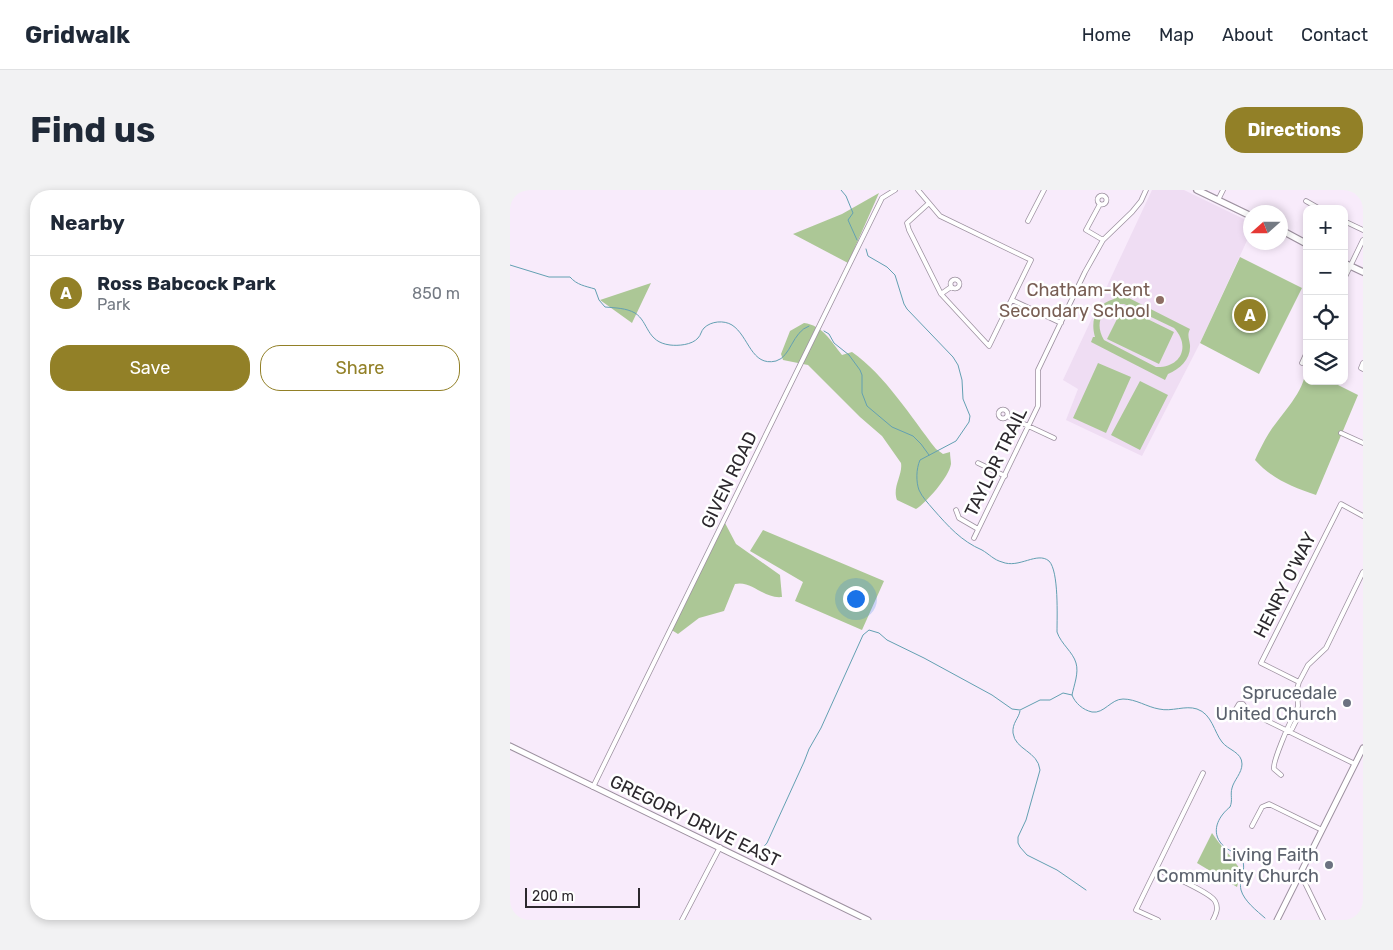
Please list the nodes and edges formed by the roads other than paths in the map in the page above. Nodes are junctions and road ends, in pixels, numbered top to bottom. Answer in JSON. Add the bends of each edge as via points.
{"nodes":[{"id":1,"x":895,"y":190,"type":"edge"},
{"id":2,"x":918,"y":190,"type":"edge"},
{"id":3,"x":1044,"y":190,"type":"edge"},
{"id":4,"x":1146,"y":190,"type":"edge"},
{"id":5,"x":1197,"y":190,"type":"edge"},
{"id":6,"x":1223,"y":190,"type":"edge"},
{"id":7,"x":1218,"y":200,"type":"junction"},
{"id":8,"x":1306,"y":202,"type":"dead end"},
{"id":9,"x":929,"y":203,"type":"junction"},
{"id":10,"x":1100,"y":204,"type":"dead end"},
{"id":11,"x":1312,"y":205,"type":"edge"},
{"id":12,"x":1243,"y":212,"type":"edge"},
{"id":13,"x":1028,"y":221,"type":"dead end"},
{"id":14,"x":1348,"y":223,"type":"edge"},
{"id":15,"x":1363,"y":230,"type":"edge"},
{"id":16,"x":1288,"y":234,"type":"edge"},
{"id":17,"x":1103,"y":240,"type":"junction"},
{"id":18,"x":1363,"y":240,"type":"edge"},
{"id":19,"x":1303,"y":242,"type":"edge"},
{"id":20,"x":1350,"y":266,"type":"junction"},
{"id":21,"x":1348,"y":270,"type":"edge"},
{"id":22,"x":1363,"y":272,"type":"edge"},
{"id":23,"x":951,"y":287,"type":"dead end"},
{"id":24,"x":940,"y":294,"type":"junction"},
{"id":25,"x":1012,"y":300,"type":"junction"},
{"id":26,"x":1060,"y":323,"type":"junction"},
{"id":27,"x":1363,"y":363,"type":"edge"},
{"id":28,"x":1363,"y":369,"type":"edge"},
{"id":29,"x":1008,"y":416,"type":"dead end"},
{"id":30,"x":1028,"y":426,"type":"junction"},
{"id":31,"x":1342,"y":433,"type":"dead end"},
{"id":32,"x":1054,"y":438,"type":"dead end"},
{"id":33,"x":1363,"y":443,"type":"edge"},
{"id":34,"x":978,"y":463,"type":"dead end"},
{"id":35,"x":1005,"y":476,"type":"junction"},
{"id":36,"x":956,"y":510,"type":"dead end"},
{"id":37,"x":1363,"y":516,"type":"edge"},
{"id":38,"x":978,"y":529,"type":"junction"},
{"id":39,"x":974,"y":538,"type":"dead end"},
{"id":40,"x":1363,"y":572,"type":"edge"},
{"id":41,"x":1299,"y":682,"type":"junction"},
{"id":42,"x":1245,"y":710,"type":"dead end"},
{"id":43,"x":1287,"y":731,"type":"junction"},
{"id":44,"x":510,"y":746,"type":"edge"},
{"id":45,"x":1363,"y":748,"type":"edge"},
{"id":46,"x":1355,"y":764,"type":"junction"},
{"id":47,"x":1203,"y":773,"type":"dead end"},
{"id":48,"x":1281,"y":775,"type":"dead end"},
{"id":49,"x":593,"y":787,"type":"junction"},
{"id":50,"x":1252,"y":826,"type":"dead end"},
{"id":51,"x":1322,"y":830,"type":"junction"},
{"id":52,"x":720,"y":847,"type":"junction"},
{"id":53,"x":1157,"y":869,"type":"junction"},
{"id":54,"x":1299,"y":877,"type":"junction"},
{"id":55,"x":682,"y":920,"type":"edge"},
{"id":56,"x":868,"y":920,"type":"edge"},
{"id":57,"x":1158,"y":920,"type":"edge"},
{"id":58,"x":1213,"y":920,"type":"edge"},
{"id":59,"x":1277,"y":920,"type":"edge"},
{"id":60,"x":1323,"y":920,"type":"edge"}],
"edges":[{"from":1,"to":49,"type":"street","name":"GIVEN ROAD","via":[[882,198]]},
{"from":2,"to":9,"type":"street"},
{"from":3,"to":13,"type":"street"},
{"from":4,"to":17,"type":"street","name":"TAYLOR TRAIL","via":[[1142,201]]},
{"from":5,"to":7,"type":"main road"},
{"from":6,"to":7,"type":"street"},
{"from":7,"to":12,"type":"main road"},
{"from":8,"to":11,"type":"street"},
{"from":9,"to":24,"type":"street","via":[[907,223]]},
{"from":9,"to":25,"type":"street","via":[[940,216],[1031,260]]},
{"from":10,"to":17,"type":"street","via":[[1086,230]]},
{"from":14,"to":15,"type":"street"},
{"from":16,"to":19,"type":"main road"},
{"from":17,"to":26,"type":"street","name":"TAYLOR TRAIL"},
{"from":18,"to":20,"type":"street"},
{"from":20,"to":21,"type":"street"},
{"from":20,"to":22,"type":"main road"},
{"from":23,"to":24,"type":"street"},
{"from":24,"to":25,"type":"street","via":[[989,346]]},
{"from":25,"to":26,"type":"street"},
{"from":26,"to":30,"type":"street","name":"TAYLOR TRAIL","via":[[1038,370],[1039,401]]},
{"from":27,"to":28,"type":"street"},
{"from":29,"to":30,"type":"street"},
{"from":30,"to":32,"type":"street"},
{"from":30,"to":35,"type":"street","name":"TAYLOR TRAIL"},
{"from":31,"to":33,"type":"street"},
{"from":34,"to":35,"type":"street"},
{"from":35,"to":38,"type":"street","name":"TAYLOR TRAIL"},
{"from":36,"to":38,"type":"street","via":[[959,518]]},
{"from":37,"to":41,"type":"street","name":"HENRY O'WAY","via":[[1341,504],[1261,663]]},
{"from":38,"to":39,"type":"street","name":"TAYLOR TRAIL"},
{"from":40,"to":41,"type":"street","via":[[1326,648],[1308,665]]},
{"from":41,"to":43,"type":"street","via":[[1298,706]]},
{"from":42,"to":43,"type":"street"},
{"from":43,"to":46,"type":"street"},
{"from":43,"to":48,"type":"street","via":[[1273,765]]},
{"from":44,"to":49,"type":"street","name":"GREGORY DRIVE EAST"},
{"from":45,"to":46,"type":"street"},
{"from":46,"to":51,"type":"street"},
{"from":47,"to":53,"type":"street"},
{"from":49,"to":52,"type":"street","name":"GREGORY DRIVE EAST"},
{"from":50,"to":51,"type":"street","via":[[1262,808],[1269,804]]},
{"from":51,"to":54,"type":"street"},
{"from":52,"to":55,"type":"street"},
{"from":52,"to":56,"type":"street","name":"GREGORY DRIVE EAST"},
{"from":53,"to":57,"type":"street","via":[[1136,910]]},
{"from":53,"to":58,"type":"street","via":[[1211,896],[1217,906]]},
{"from":54,"to":59,"type":"street"},
{"from":54,"to":60,"type":"street"}]}
